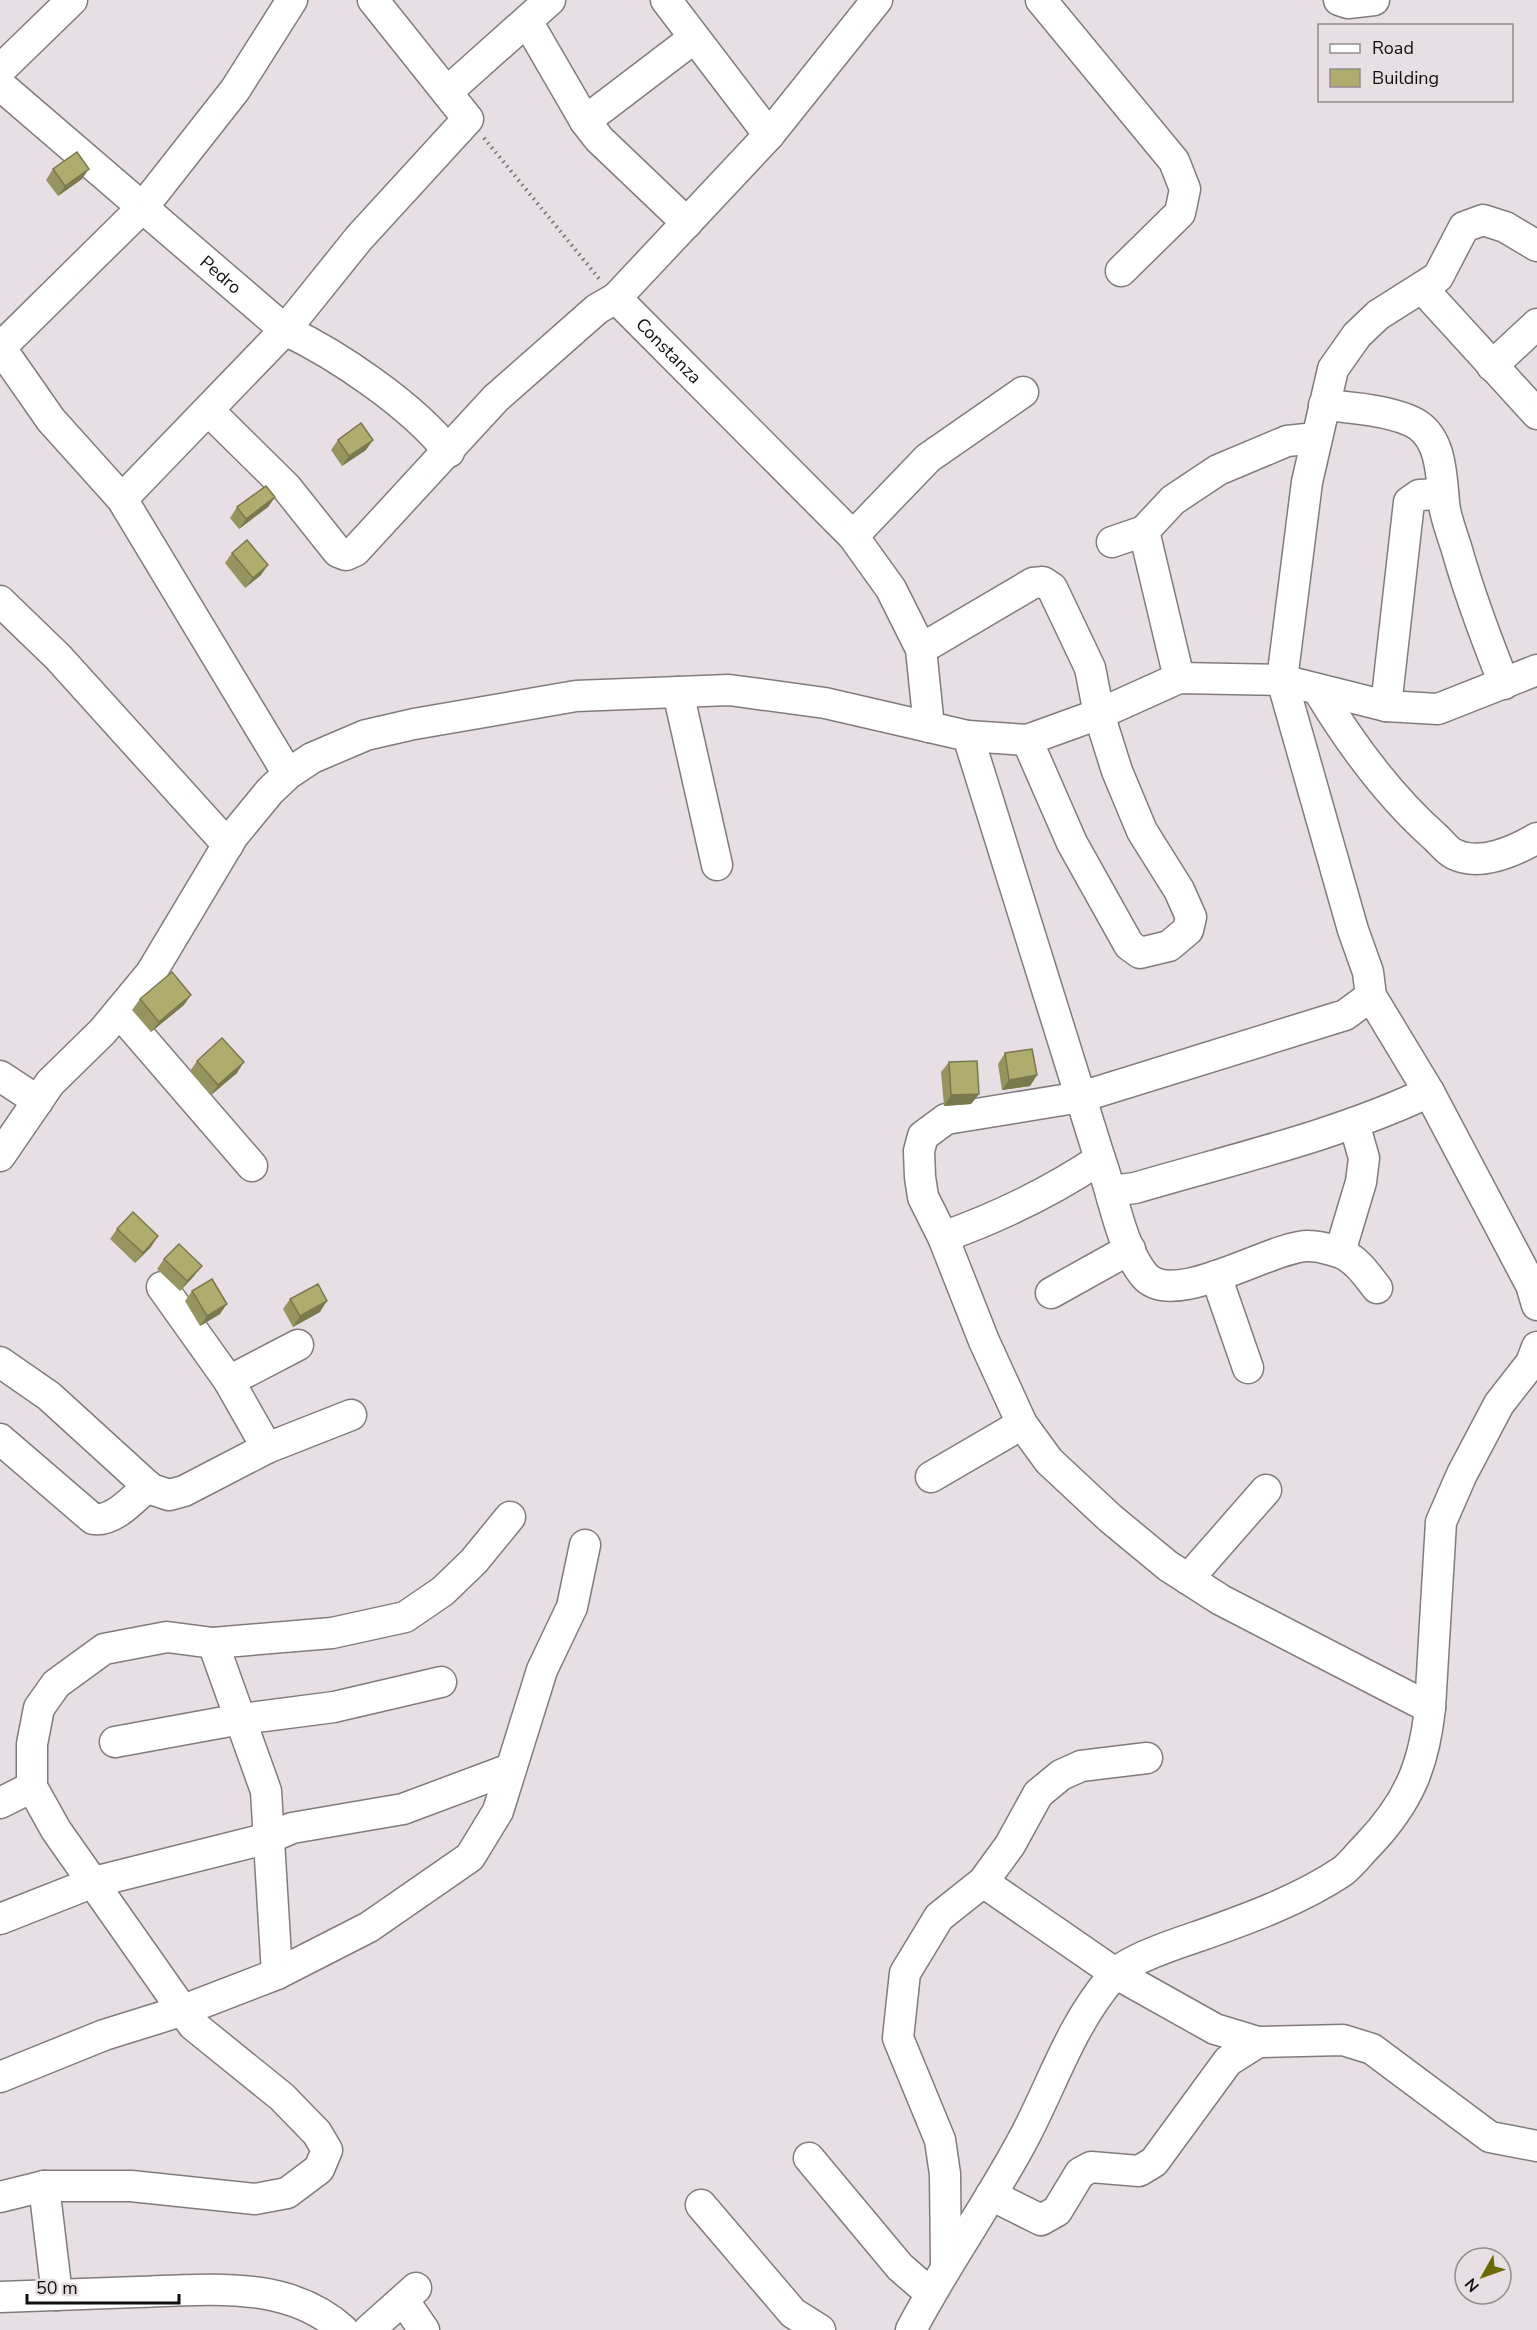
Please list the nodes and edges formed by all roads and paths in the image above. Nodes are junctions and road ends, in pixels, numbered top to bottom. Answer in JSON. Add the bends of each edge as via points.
{"nodes":[{"id":1,"x":72,"y":0,"type":"edge"},
{"id":2,"x":292,"y":0,"type":"edge"},
{"id":3,"x":373,"y":0,"type":"edge"},
{"id":4,"x":550,"y":0,"type":"edge"},
{"id":5,"x":666,"y":0,"type":"edge"},
{"id":6,"x":1041,"y":0,"type":"edge"},
{"id":7,"x":1339,"y":0,"type":"edge"},
{"id":8,"x":1374,"y":0,"type":"edge"},
{"id":9,"x":863,"y":6,"type":"edge"},
{"id":10,"x":527,"y":21,"type":"junction"},
{"id":11,"x":694,"y":39,"type":"junction"},
{"id":12,"x":0,"y":70,"type":"edge"},
{"id":13,"x":0,"y":85,"type":"edge"},
{"id":14,"x":447,"y":92,"type":"junction"},
{"id":15,"x":468,"y":119,"type":"junction"},
{"id":16,"x":585,"y":121,"type":"junction"},
{"id":17,"x":769,"y":135,"type":"junction"},
{"id":18,"x":143,"y":207,"type":"junction"},
{"id":19,"x":687,"y":223,"type":"junction"},
{"id":20,"x":1537,"y":246,"type":"edge"},
{"id":21,"x":1121,"y":271,"type":"dead end"},
{"id":22,"x":1422,"y":288,"type":"junction"},
{"id":23,"x":616,"y":298,"type":"junction"},
{"id":24,"x":1537,"y":324,"type":"edge"},
{"id":25,"x":285,"y":330,"type":"junction"},
{"id":26,"x":0,"y":347,"type":"edge"},
{"id":27,"x":1492,"y":366,"type":"junction"},
{"id":28,"x":1023,"y":392,"type":"dead end"},
{"id":29,"x":1324,"y":405,"type":"junction"},
{"id":30,"x":209,"y":411,"type":"junction"},
{"id":31,"x":1537,"y":414,"type":"edge"},
{"id":32,"x":1316,"y":438,"type":"junction"},
{"id":33,"x":449,"y":452,"type":"junction"},
{"id":34,"x":1443,"y":494,"type":"junction"},
{"id":35,"x":122,"y":499,"type":"junction"},
{"id":36,"x":1144,"y":531,"type":"junction"},
{"id":37,"x":853,"y":536,"type":"junction"},
{"id":38,"x":1112,"y":542,"type":"dead end"},
{"id":39,"x":0,"y":601,"type":"edge"},
{"id":40,"x":921,"y":649,"type":"junction"},
{"id":41,"x":1536,"y":671,"type":"edge"},
{"id":42,"x":1179,"y":678,"type":"junction"},
{"id":43,"x":1282,"y":680,"type":"junction"},
{"id":44,"x":1503,"y":684,"type":"junction"},
{"id":45,"x":1318,"y":690,"type":"junction"},
{"id":46,"x":678,"y":692,"type":"junction"},
{"id":47,"x":1386,"y":706,"type":"junction"},
{"id":48,"x":1099,"y":714,"type":"junction"},
{"id":49,"x":929,"y":727,"type":"junction"},
{"id":50,"x":968,"y":736,"type":"junction"},
{"id":51,"x":1027,"y":740,"type":"junction"},
{"id":52,"x":288,"y":774,"type":"junction"},
{"id":53,"x":1537,"y":838,"type":"edge"},
{"id":54,"x":228,"y":845,"type":"junction"},
{"id":55,"x":717,"y":865,"type":"dead end"},
{"id":56,"x":1371,"y":996,"type":"junction"},
{"id":57,"x":119,"y":1012,"type":"junction"},
{"id":58,"x":0,"y":1076,"type":"edge"},
{"id":59,"x":1429,"y":1092,"type":"junction"},
{"id":60,"x":1081,"y":1097,"type":"junction"},
{"id":61,"x":38,"y":1101,"type":"junction"},
{"id":62,"x":1354,"y":1123,"type":"junction"},
{"id":63,"x":0,"y":1156,"type":"edge"},
{"id":64,"x":1100,"y":1160,"type":"junction"},
{"id":65,"x":252,"y":1166,"type":"dead end"},
{"id":66,"x":1111,"y":1191,"type":"junction"},
{"id":67,"x":943,"y":1238,"type":"junction"},
{"id":68,"x":1130,"y":1249,"type":"junction"},
{"id":69,"x":1340,"y":1252,"type":"junction"},
{"id":70,"x":1216,"y":1276,"type":"junction"},
{"id":71,"x":162,"y":1287,"type":"dead end"},
{"id":72,"x":1377,"y":1288,"type":"dead end"},
{"id":73,"x":1051,"y":1293,"type":"dead end"},
{"id":74,"x":1537,"y":1305,"type":"edge"},
{"id":75,"x":298,"y":1345,"type":"dead end"},
{"id":76,"x":1537,"y":1347,"type":"edge"},
{"id":77,"x":0,"y":1362,"type":"edge"},
{"id":78,"x":1248,"y":1368,"type":"dead end"},
{"id":79,"x":229,"y":1381,"type":"junction"},
{"id":80,"x":351,"y":1415,"type":"dead end"},
{"id":81,"x":1022,"y":1424,"type":"junction"},
{"id":82,"x":0,"y":1439,"type":"edge"},
{"id":83,"x":267,"y":1448,"type":"junction"},
{"id":84,"x":931,"y":1477,"type":"dead end"},
{"id":85,"x":148,"y":1486,"type":"junction"},
{"id":86,"x":1266,"y":1490,"type":"dead end"},
{"id":87,"x":510,"y":1516,"type":"dead end"},
{"id":88,"x":585,"y":1545,"type":"dead end"},
{"id":89,"x":1188,"y":1579,"type":"junction"},
{"id":90,"x":213,"y":1643,"type":"junction"},
{"id":91,"x":441,"y":1682,"type":"dead end"},
{"id":92,"x":1430,"y":1708,"type":"junction"},
{"id":93,"x":241,"y":1719,"type":"junction"},
{"id":94,"x":115,"y":1742,"type":"dead end"},
{"id":95,"x":1147,"y":1758,"type":"dead end"},
{"id":96,"x":510,"y":1769,"type":"junction"},
{"id":97,"x":32,"y":1787,"type":"junction"},
{"id":98,"x":0,"y":1803,"type":"edge"},
{"id":99,"x":269,"y":1838,"type":"junction"},
{"id":100,"x":94,"y":1882,"type":"junction"},
{"id":101,"x":983,"y":1882,"type":"junction"},
{"id":102,"x":0,"y":1919,"type":"edge"},
{"id":103,"x":1115,"y":1973,"type":"junction"},
{"id":104,"x":277,"y":1974,"type":"junction"},
{"id":105,"x":181,"y":2011,"type":"junction"},
{"id":106,"x":1258,"y":2042,"type":"junction"},
{"id":107,"x":0,"y":2077,"type":"edge"},
{"id":108,"x":1537,"y":2146,"type":"edge"},
{"id":109,"x":809,"y":2158,"type":"dead end"},
{"id":110,"x":44,"y":2186,"type":"junction"},
{"id":111,"x":991,"y":2194,"type":"junction"},
{"id":112,"x":0,"y":2197,"type":"edge"},
{"id":113,"x":701,"y":2205,"type":"dead end"},
{"id":114,"x":946,"y":2265,"type":"junction"},
{"id":115,"x":930,"y":2293,"type":"junction"},
{"id":116,"x":57,"y":2295,"type":"junction"},
{"id":117,"x":0,"y":2297,"type":"edge"},
{"id":118,"x":343,"y":2330,"type":"edge"},
{"id":119,"x":369,"y":2330,"type":"edge"},
{"id":120,"x":424,"y":2330,"type":"edge"},
{"id":121,"x":820,"y":2330,"type":"edge"},
{"id":122,"x":911,"y":2330,"type":"edge"}],
"edges":[{"from":1,"to":12,"type":"street"},
{"from":2,"to":18,"type":"street","via":[[235,90]]},
{"from":3,"to":14,"type":"street"},
{"from":4,"to":10,"type":"street"},
{"from":5,"to":11,"type":"street"},
{"from":6,"to":21,"type":"street","via":[[1174,160],[1185,189],[1180,213]]},
{"from":7,"to":8,"type":"street"},
{"from":9,"to":17,"type":"street"},
{"from":10,"to":14,"type":"street"},
{"from":10,"to":16,"type":"street"},
{"from":11,"to":16,"type":"street"},
{"from":11,"to":17,"type":"street"},
{"from":13,"to":18,"type":"street","name":"Pedro"},
{"from":14,"to":15,"type":"street"},
{"from":15,"to":23,"type":"path"},
{"from":15,"to":25,"type":"street","via":[[359,238]]},
{"from":16,"to":19,"type":"street"},
{"from":17,"to":19,"type":"street"},
{"from":18,"to":25,"type":"street","name":"Pedro"},
{"from":18,"to":26,"type":"street"},
{"from":19,"to":23,"type":"street"},
{"from":20,"to":22,"type":"street","via":[[1505,227],[1483,220],[1464,227],[1438,277]]},
{"from":22,"to":27,"type":"street"},
{"from":22,"to":29,"type":"street","via":[[1378,315],[1357,335],[1333,369]]},
{"from":23,"to":33,"type":"street","via":[[597,309],[496,398]]},
{"from":23,"to":37,"type":"street","name":"Constanza"},
{"from":24,"to":27,"type":"street"},
{"from":25,"to":30,"type":"street"},
{"from":25,"to":33,"type":"street","name":"Pedro","via":[[334,356],[373,383],[437,436]]},
{"from":26,"to":35,"type":"street","via":[[51,420]]},
{"from":27,"to":31,"type":"street"},
{"from":28,"to":37,"type":"street","via":[[927,458]]},
{"from":29,"to":32,"type":"street"},
{"from":29,"to":34,"type":"street","via":[[1352,407],[1418,425],[1432,441]]},
{"from":30,"to":33,"type":"street","via":[[287,488],[338,552],[346,555],[355,551]]},
{"from":30,"to":35,"type":"street"},
{"from":32,"to":36,"type":"street","via":[[1287,441],[1218,471],[1173,500]]},
{"from":32,"to":43,"type":"street"},
{"from":34,"to":44,"type":"street","via":[[1466,585]]},
{"from":34,"to":47,"type":"street","via":[[1419,495],[1409,502]]},
{"from":35,"to":52,"type":"street"},
{"from":36,"to":38,"type":"street"},
{"from":36,"to":42,"type":"street"},
{"from":37,"to":40,"type":"street","name":"Constanza","via":[[891,589]]},
{"from":39,"to":54,"type":"street","via":[[58,657]]},
{"from":40,"to":48,"type":"street","via":[[1033,584],[1043,582],[1052,588],[1090,668]]},
{"from":40,"to":49,"type":"street","name":"Constanza"},
{"from":41,"to":44,"type":"street"},
{"from":42,"to":43,"type":"street"},
{"from":42,"to":48,"type":"street"},
{"from":43,"to":45,"type":"street"},
{"from":43,"to":56,"type":"street","via":[[1368,972]]},
{"from":44,"to":47,"type":"street","via":[[1438,709]]},
{"from":45,"to":47,"type":"street"},
{"from":45,"to":53,"type":"street","via":[[1346,736],[1382,781],[1455,854],[1484,858],[1519,849]]},
{"from":46,"to":49,"type":"street","via":[[729,690],[825,703]]},
{"from":46,"to":52,"type":"street","via":[[576,696],[414,724],[366,735],[312,758]]},
{"from":46,"to":55,"type":"street"},
{"from":48,"to":51,"type":"street"},
{"from":48,"to":51,"type":"street","via":[[1142,831],[1191,916],[1188,930],[1169,946],[1140,953],[1129,945],[1072,843]]},
{"from":49,"to":50,"type":"street"},
{"from":50,"to":51,"type":"street"},
{"from":50,"to":60,"type":"street"},
{"from":52,"to":54,"type":"street"},
{"from":54,"to":57,"type":"street","via":[[151,973]]},
{"from":56,"to":59,"type":"street"},
{"from":56,"to":60,"type":"street","via":[[1345,1015]]},
{"from":57,"to":61,"type":"street","via":[[50,1083]]},
{"from":57,"to":65,"type":"street"},
{"from":58,"to":61,"type":"street"},
{"from":59,"to":62,"type":"street"},
{"from":59,"to":74,"type":"street","via":[[1531,1285]]},
{"from":60,"to":64,"type":"street"},
{"from":60,"to":67,"type":"street","via":[[946,1119],[923,1136],[919,1151],[923,1197]]},
{"from":61,"to":63,"type":"street"},
{"from":62,"to":66,"type":"street","via":[[1136,1188]]},
{"from":62,"to":69,"type":"street","via":[[1364,1158],[1361,1182]]},
{"from":64,"to":66,"type":"street"},
{"from":64,"to":67,"type":"street","via":[[1034,1199]]},
{"from":66,"to":68,"type":"street"},
{"from":67,"to":81,"type":"street"},
{"from":68,"to":70,"type":"street","via":[[1153,1283],[1166,1287]]},
{"from":68,"to":73,"type":"street"},
{"from":69,"to":70,"type":"street","via":[[1309,1246]]},
{"from":69,"to":72,"type":"street","via":[[1357,1263]]},
{"from":70,"to":78,"type":"street"},
{"from":71,"to":79,"type":"street"},
{"from":75,"to":79,"type":"street"},
{"from":76,"to":92,"type":"street","via":[[1531,1363],[1499,1404],[1441,1522]]},
{"from":77,"to":85,"type":"street","via":[[49,1396]]},
{"from":79,"to":83,"type":"street"},
{"from":80,"to":83,"type":"street"},
{"from":81,"to":84,"type":"street"},
{"from":81,"to":89,"type":"street","via":[[1048,1461],[1110,1518]]},
{"from":82,"to":85,"type":"street","via":[[93,1518],[101,1520],[119,1511]]},
{"from":83,"to":85,"type":"street","via":[[169,1496]]},
{"from":86,"to":89,"type":"street"},
{"from":87,"to":90,"type":"street","via":[[474,1562],[443,1591],[405,1617],[332,1633]]},
{"from":88,"to":96,"type":"street","via":[[572,1608],[542,1670]]},
{"from":89,"to":92,"type":"street","via":[[1221,1600]]},
{"from":90,"to":93,"type":"street"},
{"from":90,"to":97,"type":"street","via":[[167,1637],[104,1649],[56,1684],[39,1708],[32,1744]]},
{"from":91,"to":93,"type":"street","via":[[334,1707]]},
{"from":92,"to":103,"type":"street","via":[[1426,1744],[1407,1794],[1378,1834],[1345,1869],[1313,1890],[1163,1949]]},
{"from":93,"to":94,"type":"street"},
{"from":93,"to":99,"type":"street","via":[[267,1791]]},
{"from":95,"to":101,"type":"street","via":[[1081,1766],[1061,1776],[1038,1794],[1010,1845]]},
{"from":96,"to":99,"type":"street","via":[[403,1809],[292,1828]]},
{"from":96,"to":104,"type":"street","via":[[498,1811],[470,1857],[369,1927]]},
{"from":97,"to":98,"type":"street"},
{"from":97,"to":100,"type":"street","via":[[56,1830]]},
{"from":99,"to":100,"type":"street"},
{"from":99,"to":104,"type":"street"},
{"from":100,"to":102,"type":"street"},
{"from":100,"to":105,"type":"street"},
{"from":101,"to":103,"type":"street"},
{"from":101,"to":114,"type":"street","via":[[939,1917],[905,1973],[901,2006],[898,2038],[940,2140],[945,2174]]},
{"from":103,"to":106,"type":"street","via":[[1215,2029]]},
{"from":103,"to":111,"type":"street","via":[[1079,2020],[1026,2134]]},
{"from":104,"to":105,"type":"street"},
{"from":105,"to":107,"type":"street","via":[[104,2035]]},
{"from":105,"to":110,"type":"street","via":[[282,2097],[317,2133],[327,2150],[319,2169],[287,2193],[255,2199],[131,2186]]},
{"from":106,"to":108,"type":"street","via":[[1344,2040],[1372,2049],[1490,2137]]},
{"from":106,"to":111,"type":"street","via":[[1228,2061],[1154,2162],[1139,2171],[1091,2168],[1080,2174],[1057,2211],[1041,2220]]},
{"from":109,"to":115,"type":"street","via":[[900,2267]]},
{"from":110,"to":112,"type":"street"},
{"from":110,"to":116,"type":"street"},
{"from":111,"to":114,"type":"street"},
{"from":113,"to":121,"type":"street","via":[[793,2313]]},
{"from":114,"to":115,"type":"street"},
{"from":115,"to":122,"type":"street"},
{"from":116,"to":117,"type":"street"},
{"from":116,"to":118,"type":"street","via":[[196,2288],[250,2291],[302,2303],[328,2316]]},
{"from":119,"to":120,"type":"street","via":[[410,2295]]}]}
